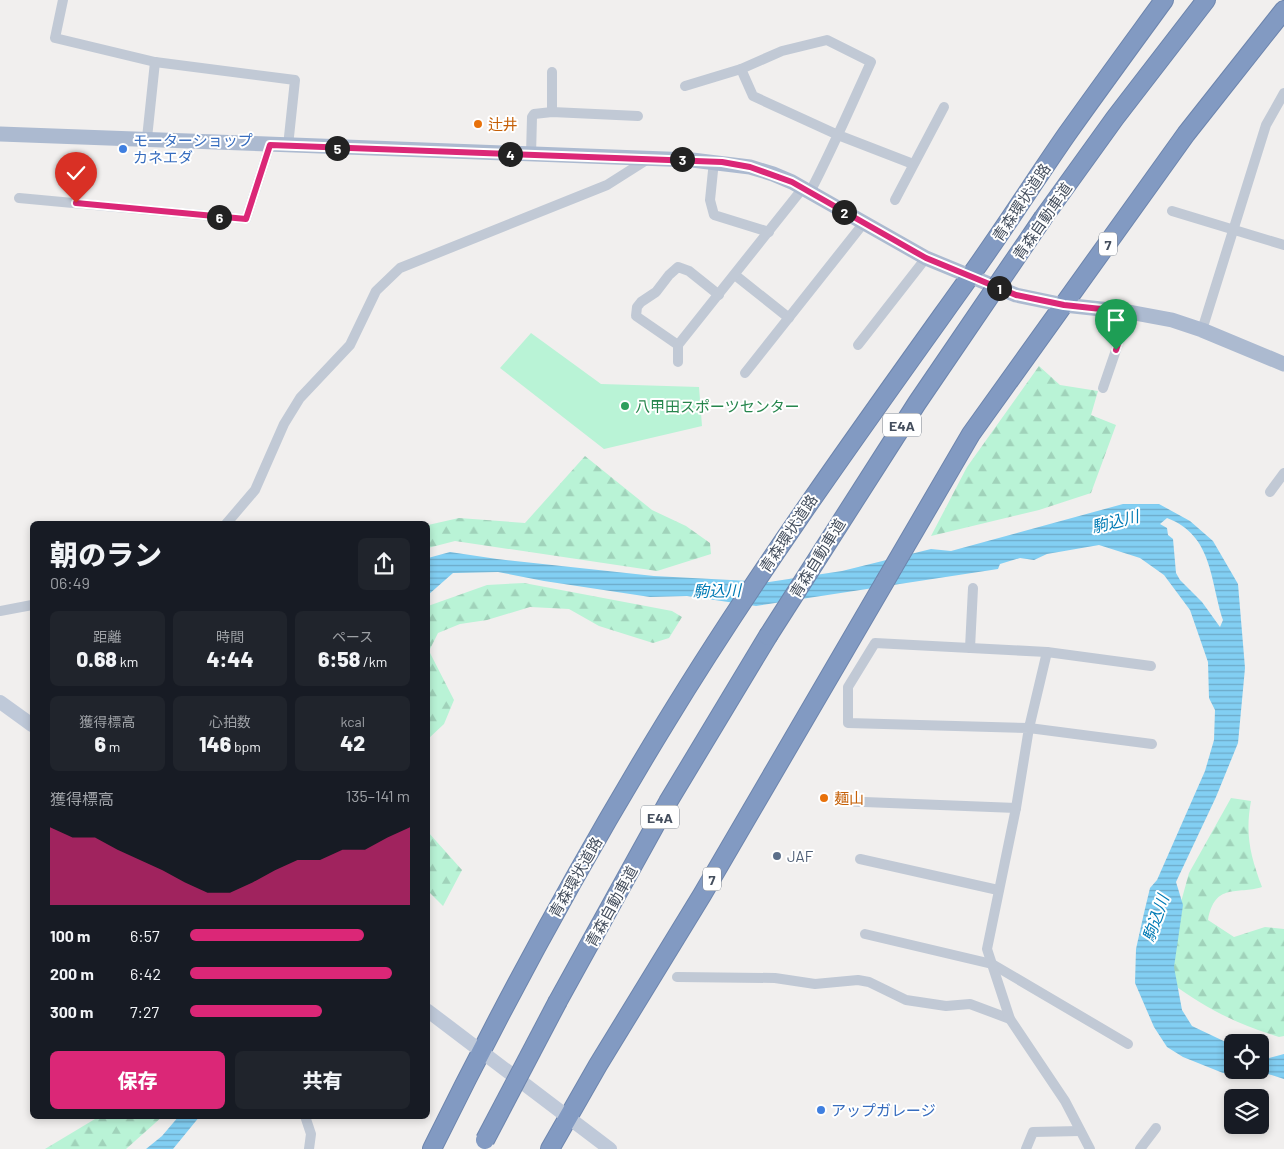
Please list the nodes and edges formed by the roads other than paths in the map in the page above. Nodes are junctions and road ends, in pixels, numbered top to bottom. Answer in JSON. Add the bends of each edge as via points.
{"nodes":[{"id":1,"x":63,"y":0,"type":"edge"},
{"id":2,"x":1164,"y":0,"type":"edge"},
{"id":3,"x":1206,"y":0,"type":"edge"},
{"id":4,"x":1284,"y":10,"type":"edge"},
{"id":5,"x":155,"y":62,"type":"junction"},
{"id":6,"x":740,"y":68,"type":"junction"},
{"id":7,"x":552,"y":72,"type":"dead end"},
{"id":8,"x":685,"y":86,"type":"dead end"},
{"id":9,"x":1284,"y":93,"type":"edge"},
{"id":10,"x":944,"y":107,"type":"dead end"},
{"id":11,"x":552,"y":112,"type":"junction"},
{"id":12,"x":638,"y":116,"type":"dead end"},
{"id":13,"x":0,"y":134,"type":"edge"},
{"id":14,"x":838,"y":135,"type":"junction"},
{"id":15,"x":147,"y":138,"type":"junction"},
{"id":16,"x":270,"y":145,"type":"junction"},
{"id":17,"x":288,"y":146,"type":"junction"},
{"id":18,"x":531,"y":154,"type":"junction"},
{"id":19,"x":648,"y":160,"type":"junction"},
{"id":20,"x":714,"y":162,"type":"junction"},
{"id":21,"x":912,"y":164,"type":"junction"},
{"id":22,"x":806,"y":190,"type":"junction"},
{"id":23,"x":19,"y":198,"type":"dead end"},
{"id":24,"x":896,"y":200,"type":"dead end"},
{"id":25,"x":1172,"y":211,"type":"dead end"},
{"id":26,"x":863,"y":224,"type":"junction"},
{"id":27,"x":1234,"y":230,"type":"junction"},
{"id":28,"x":769,"y":232,"type":"junction"},
{"id":29,"x":1284,"y":245,"type":"edge"},
{"id":30,"x":926,"y":258,"type":"junction"},
{"id":31,"x":735,"y":275,"type":"junction"},
{"id":32,"x":970,"y":277,"type":"junction"},
{"id":33,"x":719,"y":295,"type":"junction"},
{"id":34,"x":1064,"y":305,"type":"junction"},
{"id":35,"x":1129,"y":312,"type":"junction"},
{"id":36,"x":789,"y":318,"type":"junction"},
{"id":37,"x":1202,"y":330,"type":"junction"},
{"id":38,"x":678,"y":345,"type":"junction"},
{"id":39,"x":858,"y":345,"type":"dead end"},
{"id":40,"x":678,"y":362,"type":"dead end"},
{"id":41,"x":1284,"y":364,"type":"edge"},
{"id":42,"x":745,"y":373,"type":"dead end"},
{"id":43,"x":1103,"y":388,"type":"dead end"},
{"id":44,"x":1284,"y":473,"type":"edge"},
{"id":45,"x":1270,"y":492,"type":"dead end"},
{"id":46,"x":229,"y":521,"type":"edge"},
{"id":47,"x":973,"y":588,"type":"dead end"},
{"id":48,"x":30,"y":605,"type":"edge"},
{"id":49,"x":0,"y":611,"type":"edge"},
{"id":50,"x":970,"y":648,"type":"junction"},
{"id":51,"x":1047,"y":652,"type":"junction"},
{"id":52,"x":1151,"y":666,"type":"dead end"},
{"id":53,"x":0,"y":702,"type":"edge"},
{"id":54,"x":30,"y":724,"type":"edge"},
{"id":55,"x":1029,"y":728,"type":"junction"},
{"id":56,"x":1152,"y":744,"type":"dead end"},
{"id":57,"x":839,"y":801,"type":"dead end"},
{"id":58,"x":1016,"y":808,"type":"junction"},
{"id":59,"x":860,"y":859,"type":"dead end"},
{"id":60,"x":998,"y":890,"type":"junction"},
{"id":61,"x":865,"y":934,"type":"dead end"},
{"id":62,"x":992,"y":964,"type":"junction"},
{"id":63,"x":677,"y":977,"type":"dead end"},
{"id":64,"x":430,"y":1013,"type":"edge"},
{"id":65,"x":1010,"y":1019,"type":"junction"},
{"id":66,"x":1128,"y":1044,"type":"dead end"},
{"id":67,"x":480,"y":1051,"type":"junction"},
{"id":68,"x":567,"y":1117,"type":"junction"},
{"id":69,"x":306,"y":1119,"type":"edge"},
{"id":70,"x":1156,"y":1128,"type":"dead end"},
{"id":71,"x":1080,"y":1131,"type":"junction"},
{"id":72,"x":483,"y":1144,"type":"edge"},
{"id":73,"x":309,"y":1149,"type":"edge"},
{"id":74,"x":432,"y":1149,"type":"edge"},
{"id":75,"x":550,"y":1149,"type":"edge"},
{"id":76,"x":610,"y":1149,"type":"edge"},
{"id":77,"x":1026,"y":1149,"type":"edge"},
{"id":78,"x":1090,"y":1149,"type":"edge"},
{"id":79,"x":1140,"y":1149,"type":"edge"}],
"edges":[{"from":1,"to":5,"type":"street","via":[[55,38]]},
{"from":2,"to":32,"type":"highway","name":"青森環状道路"},
{"from":3,"to":72,"type":"highway","name":"青森自動車道","number":"E4A","bridge":true,"via":[[1120,110],[1043,218],[917,403],[768,636],[668,802]]},
{"from":4,"to":34,"type":"highway","number":"7","via":[[1186,134]]},
{"from":5,"to":15,"type":"street"},
{"from":5,"to":17,"type":"street","via":[[296,80]]},
{"from":6,"to":8,"type":"street"},
{"from":6,"to":14,"type":"street","via":[[756,99]]},
{"from":6,"to":14,"type":"street","via":[[782,51],[827,40],[871,62]]},
{"from":7,"to":11,"type":"street"},
{"from":9,"to":27,"type":"street","via":[[1266,125]]},
{"from":10,"to":21,"type":"street"},
{"from":11,"to":12,"type":"street"},
{"from":11,"to":18,"type":"street","via":[[532,117]]},
{"from":13,"to":15,"type":"main road"},
{"from":14,"to":21,"type":"street"},
{"from":14,"to":22,"type":"street"},
{"from":15,"to":16,"type":"main road"},
{"from":16,"to":17,"type":"main road"},
{"from":16,"to":23,"type":"street","via":[[246,219]]},
{"from":17,"to":18,"type":"main road"},
{"from":18,"to":19,"type":"main road"},
{"from":19,"to":20,"type":"main road"},
{"from":19,"to":46,"type":"street","via":[[606,185],[400,268],[376,291],[350,345],[300,398],[284,424],[255,490]]},
{"from":20,"to":22,"type":"main road","via":[[750,167]]},
{"from":20,"to":28,"type":"street","via":[[710,200],[714,215]]},
{"from":21,"to":24,"type":"street"},
{"from":22,"to":26,"type":"main road"},
{"from":22,"to":28,"type":"street"},
{"from":25,"to":27,"type":"street"},
{"from":26,"to":30,"type":"main road"},
{"from":26,"to":36,"type":"street"},
{"from":27,"to":29,"type":"street"},
{"from":27,"to":37,"type":"street"},
{"from":28,"to":31,"type":"street"},
{"from":30,"to":32,"type":"main road"},
{"from":30,"to":39,"type":"street"},
{"from":31,"to":33,"type":"street"},
{"from":31,"to":36,"type":"street"},
{"from":32,"to":34,"type":"main road","via":[[1016,295]]},
{"from":32,"to":67,"type":"highway","name":"青森環状道路","via":[[836,462],[728,623],[605,824]]},
{"from":33,"to":38,"type":"street"},
{"from":33,"to":38,"type":"street","via":[[689,271],[678,267],[656,292],[641,302],[636,316]]},
{"from":34,"to":35,"type":"main road"},
{"from":34,"to":68,"type":"highway","number":"7","via":[[987,411],[940,484],[702,895]]},
{"from":35,"to":37,"type":"main road","via":[[1172,320]]},
{"from":35,"to":43,"type":"street"},
{"from":36,"to":42,"type":"street"},
{"from":37,"to":41,"type":"main road"},
{"from":38,"to":40,"type":"street"},
{"from":44,"to":45,"type":"street"},
{"from":47,"to":50,"type":"street"},
{"from":48,"to":49,"type":"street"},
{"from":50,"to":51,"type":"street"},
{"from":50,"to":55,"type":"street","via":[[875,643],[848,687],[848,723]]},
{"from":51,"to":52,"type":"street"},
{"from":51,"to":55,"type":"street"},
{"from":53,"to":54,"type":"street"},
{"from":55,"to":56,"type":"street"},
{"from":55,"to":58,"type":"street"},
{"from":57,"to":58,"type":"street"},
{"from":58,"to":60,"type":"street"},
{"from":59,"to":60,"type":"street"},
{"from":60,"to":62,"type":"street","via":[[987,949]]},
{"from":61,"to":62,"type":"street"},
{"from":62,"to":65,"type":"street"},
{"from":62,"to":66,"type":"street"},
{"from":63,"to":65,"type":"street","via":[[775,978],[815,984],[858,980],[906,1000],[946,1006],[970,1004]]},
{"from":64,"to":67,"type":"street"},
{"from":65,"to":71,"type":"street","via":[[1065,1101]]},
{"from":67,"to":68,"type":"street"},
{"from":67,"to":74,"type":"highway","name":"青森環状道路"},
{"from":68,"to":75,"type":"highway","number":"7"},
{"from":68,"to":76,"type":"street"},
{"from":69,"to":73,"type":"street","via":[[311,1134]]},
{"from":70,"to":79,"type":"street"},
{"from":71,"to":77,"type":"street","via":[[1033,1132]]},
{"from":71,"to":78,"type":"street"}]}
